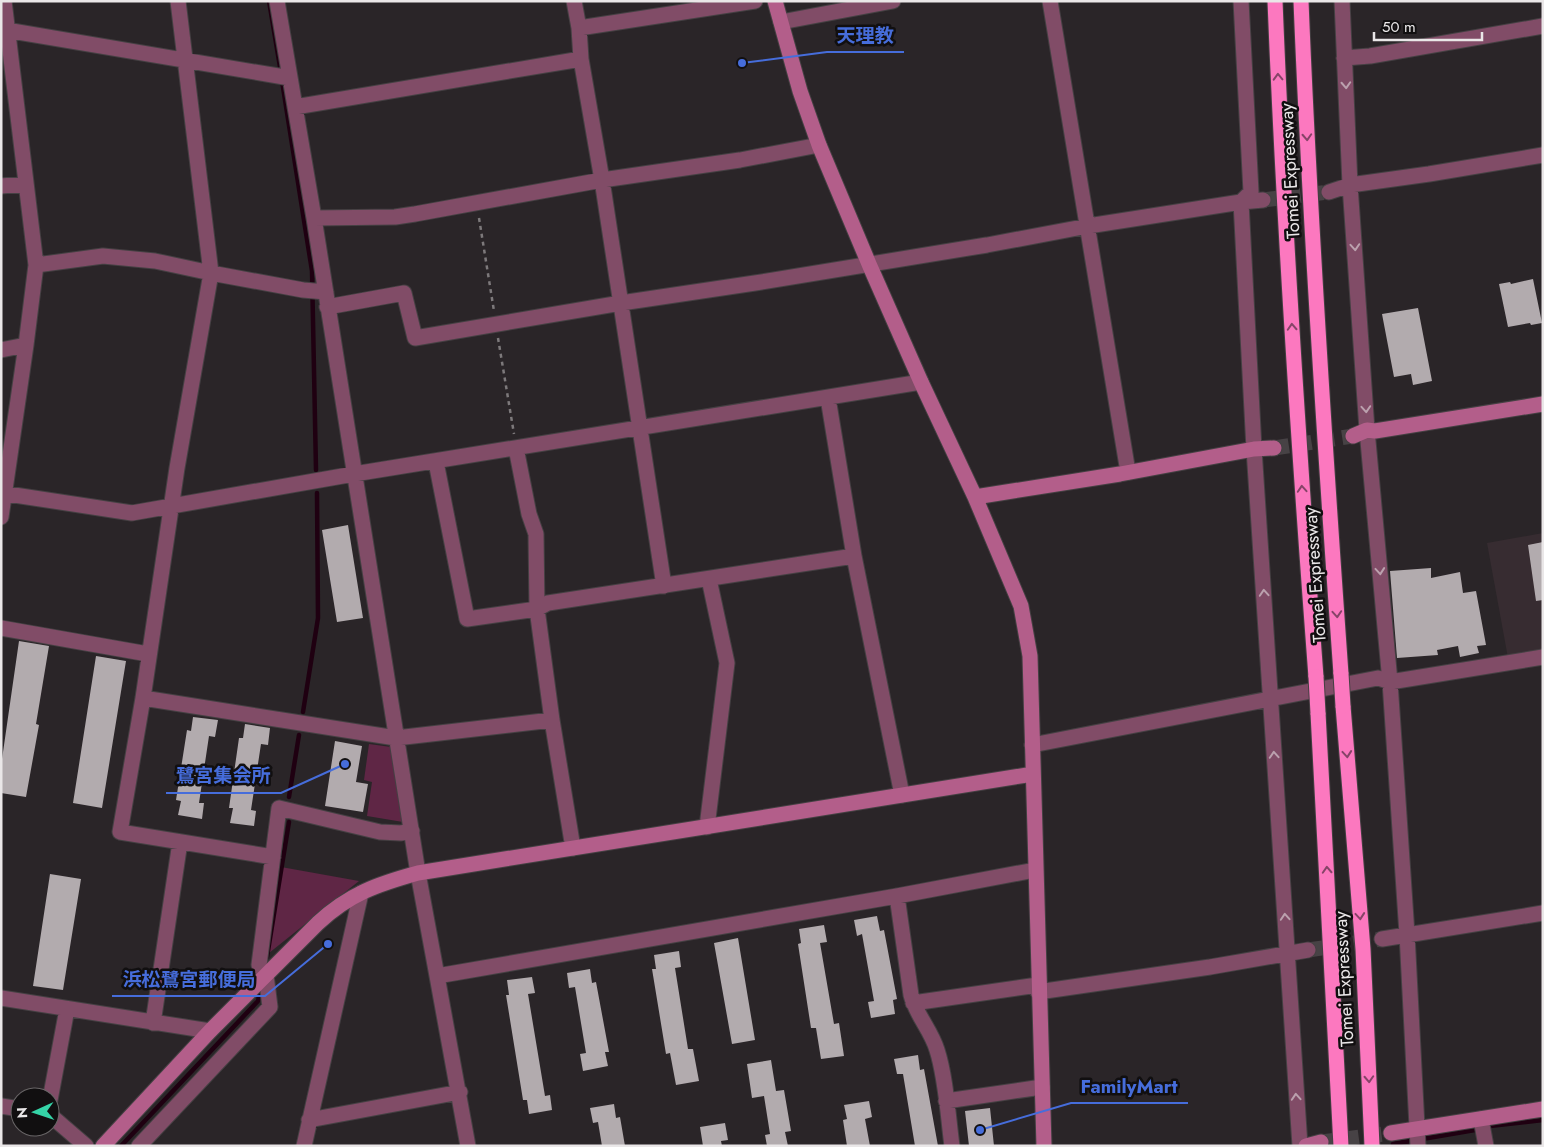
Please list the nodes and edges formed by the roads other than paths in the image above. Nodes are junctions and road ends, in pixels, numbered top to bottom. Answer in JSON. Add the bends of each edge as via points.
{"nodes":[{"id":1,"x":4,"y":1,"type":"edge"},
{"id":2,"x":178,"y":1,"type":"edge"},
{"id":3,"x":277,"y":1,"type":"edge"},
{"id":4,"x":574,"y":1,"type":"edge"},
{"id":5,"x":755,"y":1,"type":"edge"},
{"id":6,"x":775,"y":1,"type":"edge"},
{"id":7,"x":893,"y":1,"type":"edge"},
{"id":8,"x":1050,"y":1,"type":"edge"},
{"id":9,"x":1241,"y":1,"type":"edge"},
{"id":10,"x":1275,"y":1,"type":"edge"},
{"id":11,"x":1301,"y":1,"type":"edge"},
{"id":12,"x":1342,"y":1,"type":"edge"},
{"id":13,"x":780,"y":22,"type":"junction"},
{"id":14,"x":1543,"y":26,"type":"edge"},
{"id":15,"x":5,"y":28,"type":"edge"},
{"id":16,"x":579,"y":28,"type":"junction"},
{"id":17,"x":1344,"y":58,"type":"junction"},
{"id":18,"x":581,"y":59,"type":"junction"},
{"id":19,"x":185,"y":60,"type":"junction"},
{"id":20,"x":285,"y":78,"type":"junction"},
{"id":21,"x":295,"y":106,"type":"junction"},
{"id":22,"x":819,"y":145,"type":"junction"},
{"id":23,"x":1543,"y":154,"type":"edge"},
{"id":24,"x":602,"y":180,"type":"junction"},
{"id":25,"x":25,"y":184,"type":"junction"},
{"id":26,"x":1350,"y":185,"type":"junction"},
{"id":27,"x":1,"y":186,"type":"edge"},
{"id":28,"x":1329,"y":192,"type":"tunnel mouth"},
{"id":29,"x":1263,"y":200,"type":"tunnel mouth"},
{"id":30,"x":1241,"y":202,"type":"junction"},
{"id":31,"x":314,"y":218,"type":"junction"},
{"id":32,"x":1088,"y":226,"type":"junction"},
{"id":33,"x":36,"y":264,"type":"junction"},
{"id":34,"x":869,"y":264,"type":"junction"},
{"id":35,"x":211,"y":274,"type":"junction"},
{"id":36,"x":324,"y":297,"type":"junction"},
{"id":37,"x":621,"y":303,"type":"junction"},
{"id":38,"x":26,"y":345,"type":"junction"},
{"id":39,"x":1,"y":350,"type":"edge"},
{"id":40,"x":921,"y":382,"type":"junction"},
{"id":41,"x":828,"y":398,"type":"junction"},
{"id":42,"x":1543,"y":404,"type":"edge"},
{"id":43,"x":640,"y":427,"type":"junction"},
{"id":44,"x":1367,"y":430,"type":"junction"},
{"id":45,"x":1353,"y":436,"type":"tunnel mouth"},
{"id":46,"x":516,"y":448,"type":"junction"},
{"id":47,"x":1274,"y":448,"type":"tunnel mouth"},
{"id":48,"x":1254,"y":449,"type":"junction"},
{"id":49,"x":436,"y":462,"type":"junction"},
{"id":50,"x":1128,"y":472,"type":"junction"},
{"id":51,"x":354,"y":474,"type":"junction"},
{"id":52,"x":3,"y":494,"type":"edge"},
{"id":53,"x":975,"y":497,"type":"junction"},
{"id":54,"x":173,"y":504,"type":"junction"},
{"id":55,"x":1,"y":517,"type":"edge"},
{"id":56,"x":854,"y":556,"type":"junction"},
{"id":57,"x":709,"y":579,"type":"junction"},
{"id":58,"x":664,"y":586,"type":"junction"},
{"id":59,"x":537,"y":610,"type":"junction"},
{"id":60,"x":1,"y":628,"type":"edge"},
{"id":61,"x":148,"y":654,"type":"junction"},
{"id":62,"x":1543,"y":657,"type":"edge"},
{"id":63,"x":1390,"y":682,"type":"junction"},
{"id":64,"x":143,"y":698,"type":"junction"},
{"id":65,"x":1271,"y":698,"type":"junction"},
{"id":66,"x":552,"y":720,"type":"junction"},
{"id":67,"x":396,"y":738,"type":"junction"},
{"id":68,"x":1032,"y":745,"type":"junction"},
{"id":69,"x":1033,"y":774,"type":"junction"},
{"id":70,"x":902,"y":795,"type":"junction"},
{"id":71,"x":707,"y":827,"type":"junction"},
{"id":72,"x":412,"y":831,"type":"junction"},
{"id":73,"x":180,"y":842,"type":"junction"},
{"id":74,"x":573,"y":848,"type":"junction"},
{"id":75,"x":273,"y":857,"type":"junction"},
{"id":76,"x":1035,"y":870,"type":"junction"},
{"id":77,"x":418,"y":874,"type":"junction"},
{"id":78,"x":361,"y":893,"type":"junction"},
{"id":79,"x":897,"y":896,"type":"junction"},
{"id":80,"x":1543,"y":913,"type":"edge"},
{"id":81,"x":1407,"y":934,"type":"junction"},
{"id":82,"x":1382,"y":939,"type":"tunnel mouth"},
{"id":83,"x":1308,"y":950,"type":"tunnel mouth"},
{"id":84,"x":1288,"y":954,"type":"junction"},
{"id":85,"x":264,"y":973,"type":"junction"},
{"id":86,"x":437,"y":976,"type":"junction"},
{"id":87,"x":1038,"y":988,"type":"junction"},
{"id":88,"x":1,"y":998,"type":"edge"},
{"id":89,"x":913,"y":1004,"type":"junction"},
{"id":90,"x":66,"y":1009,"type":"junction"},
{"id":91,"x":153,"y":1023,"type":"junction"},
{"id":92,"x":210,"y":1031,"type":"junction"},
{"id":93,"x":52,"y":1087,"type":"edge"},
{"id":94,"x":1042,"y":1087,"type":"junction"},
{"id":95,"x":460,"y":1092,"type":"junction"},
{"id":96,"x":946,"y":1101,"type":"junction"},
{"id":97,"x":1543,"y":1109,"type":"edge"},
{"id":98,"x":1482,"y":1118,"type":"junction"},
{"id":99,"x":309,"y":1120,"type":"junction"},
{"id":100,"x":60,"y":1124,"type":"edge"},
{"id":101,"x":1417,"y":1129,"type":"junction"},
{"id":102,"x":1391,"y":1134,"type":"tunnel mouth"},
{"id":103,"x":1321,"y":1142,"type":"dead end"},
{"id":104,"x":86,"y":1146,"type":"edge"},
{"id":105,"x":103,"y":1146,"type":"edge"},
{"id":106,"x":138,"y":1146,"type":"edge"},
{"id":107,"x":304,"y":1146,"type":"edge"},
{"id":108,"x":468,"y":1146,"type":"edge"},
{"id":109,"x":952,"y":1146,"type":"edge"},
{"id":110,"x":1044,"y":1146,"type":"edge"},
{"id":111,"x":1300,"y":1146,"type":"edge"},
{"id":112,"x":1306,"y":1146,"type":"edge"},
{"id":113,"x":1341,"y":1146,"type":"edge"},
{"id":114,"x":1372,"y":1146,"type":"edge"},
{"id":115,"x":1418,"y":1146,"type":"edge"},
{"id":116,"x":1486,"y":1146,"type":"edge"}],
"edges":[{"from":1,"to":15,"type":"street"},
{"from":2,"to":19,"type":"street"},
{"from":3,"to":20,"type":"street"},
{"from":4,"to":16,"type":"street"},
{"from":5,"to":16,"type":"street"},
{"from":6,"to":13,"type":"street"},
{"from":7,"to":13,"type":"street"},
{"from":8,"to":32,"type":"street"},
{"from":9,"to":30,"type":"street","via":[[1250,192]]},
{"from":113,"to":10,"type":"highway","name":"Tomei Expressway","one_way":true,"bridge":true},
{"from":11,"to":114,"type":"highway","name":"Tomei Expressway","one_way":true,"bridge":true,"via":[[1343,706],[1363,949]]},
{"from":12,"to":17,"type":"street"},
{"from":13,"to":22,"type":"street"},
{"from":14,"to":17,"type":"street"},
{"from":15,"to":19,"type":"street"},
{"from":15,"to":25,"type":"street"},
{"from":16,"to":18,"type":"street"},
{"from":17,"to":26,"type":"street","one_way":true},
{"from":18,"to":21,"type":"street"},
{"from":18,"to":24,"type":"street"},
{"from":19,"to":20,"type":"street"},
{"from":19,"to":35,"type":"street"},
{"from":20,"to":21,"type":"street"},
{"from":21,"to":31,"type":"street"},
{"from":22,"to":24,"type":"street"},
{"from":22,"to":34,"type":"street"},
{"from":23,"to":26,"type":"street"},
{"from":24,"to":31,"type":"street","via":[[395,217]]},
{"from":24,"to":37,"type":"street"},
{"from":25,"to":27,"type":"street"},
{"from":25,"to":33,"type":"street"},
{"from":26,"to":28,"type":"street"},
{"from":26,"to":44,"type":"street","one_way":true},
{"from":29,"to":30,"type":"street"},
{"from":30,"to":32,"type":"street"},
{"from":30,"to":48,"type":"street"},
{"from":31,"to":36,"type":"street"},
{"from":32,"to":34,"type":"street"},
{"from":32,"to":50,"type":"street"},
{"from":33,"to":35,"type":"street","via":[[103,256],[155,261]]},
{"from":33,"to":38,"type":"street"},
{"from":34,"to":37,"type":"street"},
{"from":34,"to":40,"type":"street"},
{"from":35,"to":36,"type":"street","via":[[303,290]]},
{"from":35,"to":54,"type":"street"},
{"from":36,"to":37,"type":"street","via":[[404,293],[415,338]]},
{"from":36,"to":51,"type":"street"},
{"from":37,"to":43,"type":"street"},
{"from":38,"to":39,"type":"street"},
{"from":38,"to":52,"type":"street"},
{"from":40,"to":41,"type":"street"},
{"from":40,"to":53,"type":"street"},
{"from":41,"to":43,"type":"street"},
{"from":41,"to":56,"type":"street"},
{"from":42,"to":44,"type":"street","via":[[1375,432]]},
{"from":43,"to":46,"type":"street"},
{"from":43,"to":58,"type":"street"},
{"from":44,"to":45,"type":"street"},
{"from":44,"to":63,"type":"street","one_way":true},
{"from":46,"to":49,"type":"street"},
{"from":46,"to":59,"type":"street","via":[[528,514],[536,534]]},
{"from":47,"to":48,"type":"street"},
{"from":48,"to":50,"type":"street"},
{"from":65,"to":48,"type":"street","one_way":true},
{"from":49,"to":51,"type":"street"},
{"from":49,"to":59,"type":"street","via":[[467,619]]},
{"from":50,"to":53,"type":"street"},
{"from":51,"to":54,"type":"street"},
{"from":51,"to":67,"type":"street"},
{"from":52,"to":54,"type":"street","via":[[132,512]]},
{"from":52,"to":55,"type":"street"},
{"from":53,"to":68,"type":"street","via":[[1021,606],[1030,656]]},
{"from":54,"to":61,"type":"street"},
{"from":56,"to":57,"type":"street"},
{"from":56,"to":70,"type":"street"},
{"from":57,"to":58,"type":"street"},
{"from":57,"to":71,"type":"street","via":[[727,663]]},
{"from":58,"to":59,"type":"street","via":[[548,603]]},
{"from":59,"to":66,"type":"street"},
{"from":60,"to":61,"type":"street"},
{"from":61,"to":64,"type":"street"},
{"from":62,"to":63,"type":"street"},
{"from":63,"to":65,"type":"street","via":[[1378,678]]},
{"from":63,"to":81,"type":"street"},
{"from":64,"to":67,"type":"street"},
{"from":64,"to":73,"type":"street","via":[[120,832]]},
{"from":65,"to":68,"type":"street"},
{"from":84,"to":65,"type":"street","one_way":true},
{"from":66,"to":67,"type":"street"},
{"from":66,"to":74,"type":"street"},
{"from":67,"to":72,"type":"street"},
{"from":68,"to":69,"type":"street"},
{"from":69,"to":70,"type":"street"},
{"from":69,"to":76,"type":"street"},
{"from":70,"to":71,"type":"street"},
{"from":71,"to":74,"type":"street"},
{"from":72,"to":75,"type":"street","via":[[380,832],[279,808]]},
{"from":72,"to":77,"type":"street"},
{"from":73,"to":75,"type":"street"},
{"from":73,"to":91,"type":"street"},
{"from":74,"to":77,"type":"street"},
{"from":75,"to":85,"type":"street"},
{"from":76,"to":79,"type":"street"},
{"from":76,"to":87,"type":"street"},
{"from":77,"to":78,"type":"street","via":[[388,881]]},
{"from":77,"to":86,"type":"street"},
{"from":78,"to":85,"type":"street","via":[[335,907]]},
{"from":78,"to":99,"type":"street"},
{"from":79,"to":86,"type":"street"},
{"from":79,"to":89,"type":"street"},
{"from":80,"to":81,"type":"street"},
{"from":81,"to":82,"type":"street"},
{"from":81,"to":101,"type":"street"},
{"from":83,"to":84,"type":"street"},
{"from":84,"to":87,"type":"street"},
{"from":111,"to":84,"type":"street","one_way":true},
{"from":85,"to":92,"type":"street","via":[[252,990]]},
{"from":85,"to":106,"type":"street","via":[[270,1006]]},
{"from":86,"to":95,"type":"street"},
{"from":87,"to":89,"type":"street"},
{"from":87,"to":94,"type":"street"},
{"from":88,"to":90,"type":"street"},
{"from":89,"to":96,"type":"street","via":[[932,1035],[938,1052]]},
{"from":90,"to":91,"type":"street"},
{"from":90,"to":93,"type":"street"},
{"from":91,"to":92,"type":"street"},
{"from":92,"to":105,"type":"street"},
{"from":94,"to":96,"type":"street"},
{"from":94,"to":110,"type":"street"},
{"from":95,"to":99,"type":"street"},
{"from":95,"to":108,"type":"street"},
{"from":96,"to":109,"type":"street"},
{"from":97,"to":98,"type":"street"},
{"from":98,"to":101,"type":"street"},
{"from":98,"to":116,"type":"street"},
{"from":99,"to":107,"type":"street"},
{"from":100,"to":104,"type":"street"},
{"from":101,"to":102,"type":"street"},
{"from":101,"to":115,"type":"street"},
{"from":103,"to":112,"type":"street"}]}
